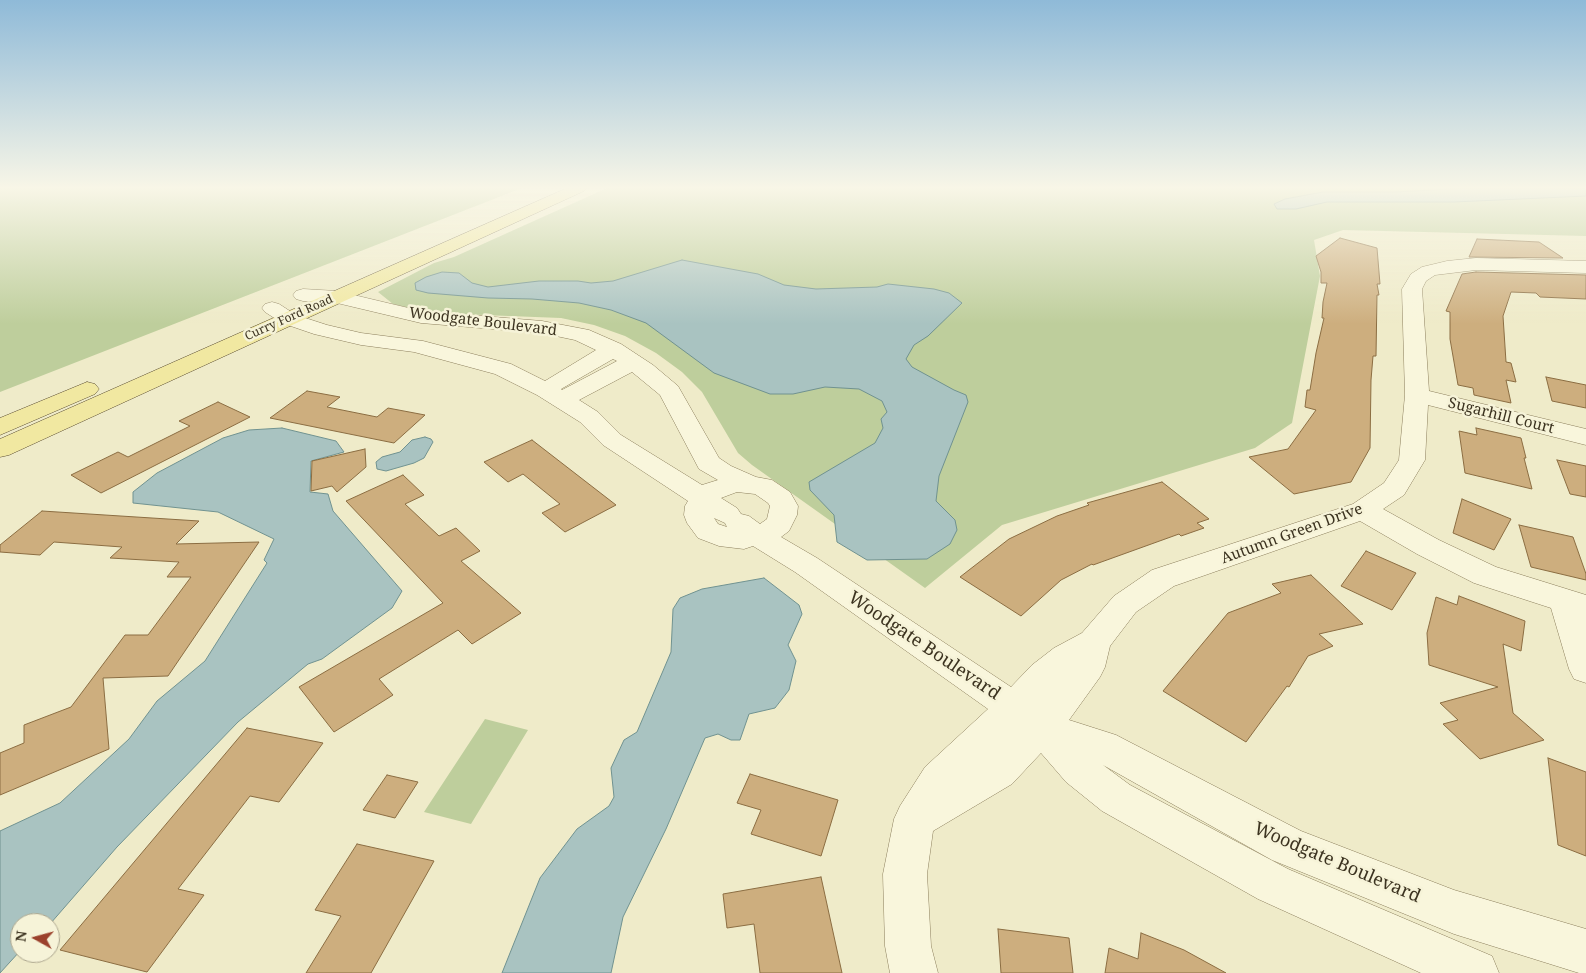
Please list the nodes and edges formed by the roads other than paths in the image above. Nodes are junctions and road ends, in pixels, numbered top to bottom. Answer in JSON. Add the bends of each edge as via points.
{"nodes":[{"id":1,"x":445,"y":233,"type":"edge"},
{"id":2,"x":478,"y":233,"type":"edge"},
{"id":3,"x":1586,"y":267,"type":"edge"},
{"id":4,"x":303,"y":295,"type":"junction"},
{"id":5,"x":337,"y":297,"type":"junction"},
{"id":6,"x":280,"y":314,"type":"junction"},
{"id":7,"x":614,"y":350,"type":"junction"},
{"id":8,"x":634,"y":362,"type":"junction"},
{"id":9,"x":554,"y":395,"type":"junction"},
{"id":10,"x":1417,"y":395,"type":"junction"},
{"id":11,"x":0,"y":427,"type":"edge"},
{"id":12,"x":1586,"y":437,"type":"edge"},
{"id":13,"x":0,"y":449,"type":"edge"},
{"id":14,"x":749,"y":484,"type":"junction"},
{"id":15,"x":704,"y":498,"type":"junction"},
{"id":16,"x":1363,"y":510,"type":"junction"},
{"id":17,"x":751,"y":524,"type":"junction"},
{"id":18,"x":1576,"y":605,"type":"edge"},
{"id":19,"x":1586,"y":669,"type":"edge"},
{"id":20,"x":1028,"y":717,"type":"junction"},
{"id":21,"x":1586,"y":952,"type":"edge"},
{"id":22,"x":914,"y":973,"type":"edge"},
{"id":23,"x":1475,"y":973,"type":"edge"}],
"edges":[{"from":1,"to":4,"type":"main road","name":"Curry Ford Road"},
{"from":2,"to":5,"type":"main road","name":"Curry Ford Road"},
{"from":3,"to":10,"type":"street","name":"Autumn Green Drive","via":[[1476,264],[1429,271],[1418,278],[1412,289]]},
{"from":4,"to":5,"type":"street","name":"Woodgate Boulevard"},
{"from":4,"to":6,"type":"main road","name":"Curry Ford Road"},
{"from":5,"to":6,"type":"main road","name":"Curry Ford Road"},
{"from":5,"to":7,"type":"street","name":"Woodgate Boulevard","via":[[421,317],[542,327],[581,335]]},
{"from":6,"to":9,"type":"street","name":"Woodgate Boulevard","via":[[353,338],[415,346],[504,369]]},
{"from":6,"to":11,"type":"main road","name":"Curry Ford Road"},
{"from":6,"to":13,"type":"main road","name":"Curry Ford Road"},
{"from":7,"to":8,"type":"street","name":"Woodgate Boulevard"},
{"from":7,"to":9,"type":"street"},
{"from":8,"to":9,"type":"street"},
{"from":8,"to":14,"type":"street","name":"Woodgate Boulevard","via":[[670,391],[708,463]]},
{"from":9,"to":15,"type":"street","name":"Woodgate Boulevard","via":[[589,417],[612,440]]},
{"from":10,"to":12,"type":"street","name":"Sugarhill Court"},
{"from":10,"to":16,"type":"street","name":"Autumn Green Drive","via":[[1412,460],[1394,488]]},
{"from":14,"to":15,"type":"street","via":[[724,486]]},
{"from":14,"to":17,"type":"street","name":"Woodgate Boulevard","via":[[762,486],[780,498],[784,506],[783,515]]},
{"from":15,"to":17,"type":"street","name":"Woodgate Boulevard"},
{"from":15,"to":17,"type":"street","via":[[698,515],[708,530],[731,539]]},
{"from":16,"to":18,"type":"street","via":[[1484,575]]},
{"from":16,"to":20,"type":"street","name":"Autumn Green Drive","via":[[1163,578],[1125,604],[1094,642],[1088,666]]},
{"from":17,"to":20,"type":"street","name":"Woodgate Boulevard"},
{"from":18,"to":19,"type":"street"},
{"from":20,"to":21,"type":"street","name":"Woodgate Boulevard","via":[[1103,746],[1287,846],[1454,912]]},
{"from":20,"to":22,"type":"street","name":"Autumn Green Drive","via":[[998,772],[914,820],[905,874],[908,946]]},
{"from":20,"to":23,"type":"street","name":"Woodgate Boulevard","via":[[1080,770],[1116,798],[1274,884]]}]}
